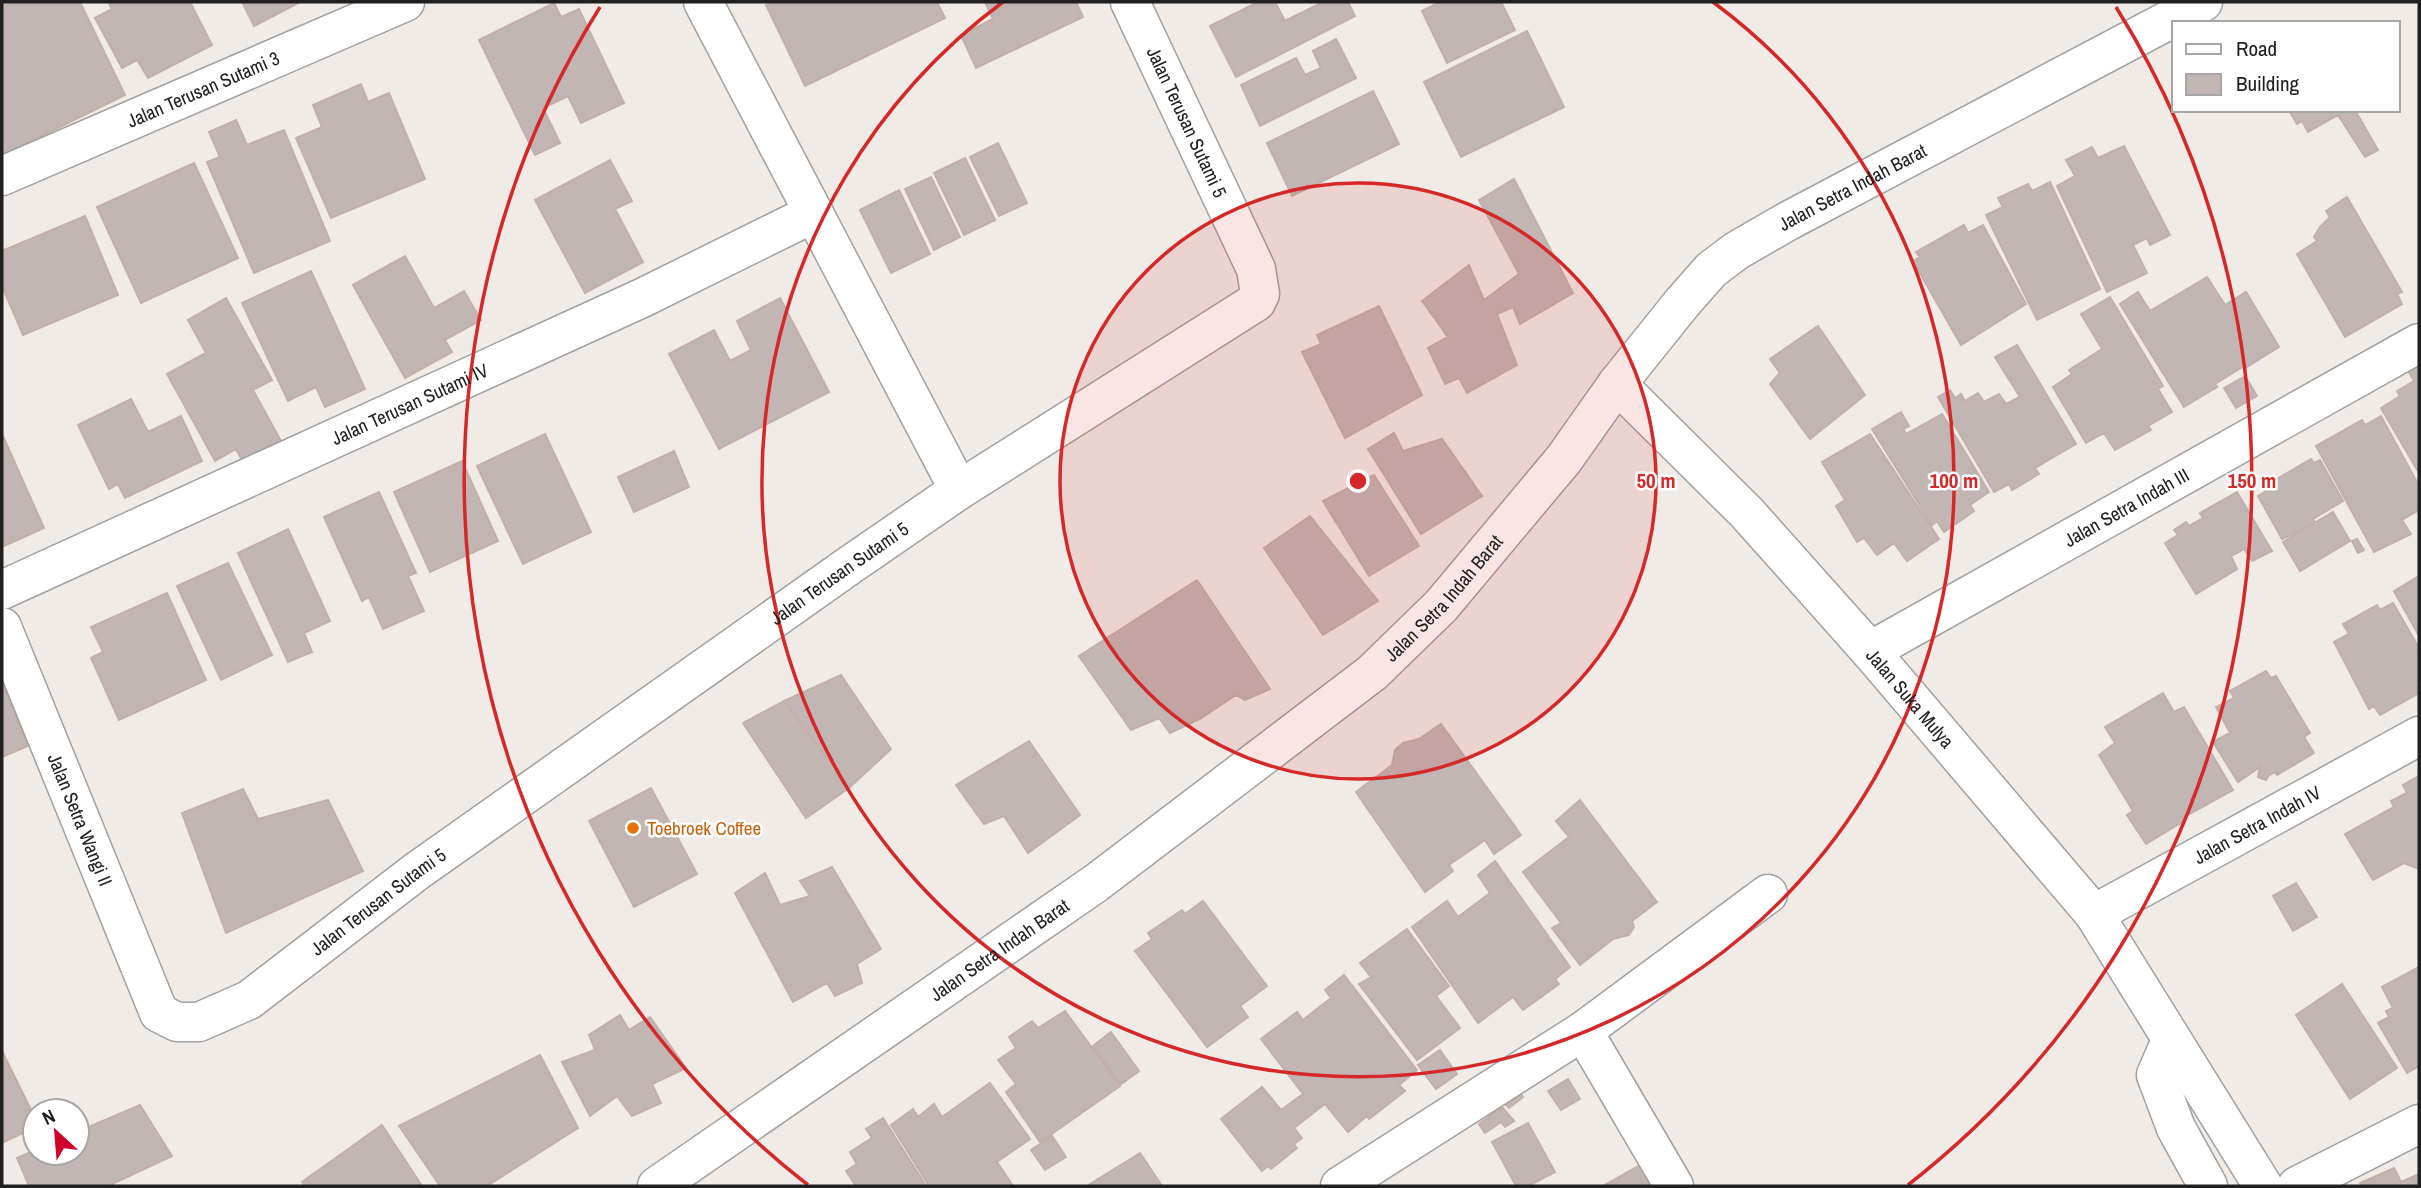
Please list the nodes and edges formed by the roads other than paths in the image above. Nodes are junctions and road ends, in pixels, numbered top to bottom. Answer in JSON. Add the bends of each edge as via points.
{"nodes":[{"id":1,"x":405,"y":2,"type":"edge"},
{"id":2,"x":703,"y":2,"type":"edge"},
{"id":3,"x":1130,"y":2,"type":"edge"},
{"id":4,"x":2203,"y":2,"type":"edge"},
{"id":5,"x":2,"y":176,"type":"edge"},
{"id":6,"x":814,"y":213,"type":"junction"},
{"id":7,"x":2419,"y":343,"type":"edge"},
{"id":8,"x":1617,"y":384,"type":"junction"},
{"id":9,"x":959,"y":490,"type":"junction"},
{"id":10,"x":2,"y":590,"type":"edge"},
{"id":11,"x":2,"y":627,"type":"edge"},
{"id":12,"x":1870,"y":651,"type":"junction"},
{"id":13,"x":2419,"y":736,"type":"edge"},
{"id":14,"x":1768,"y":894,"type":"dead end"},
{"id":15,"x":2094,"y":914,"type":"junction"},
{"id":16,"x":159,"y":1013,"type":"joint"},
{"id":17,"x":1583,"y":1031,"type":"junction"},
{"id":18,"x":2172,"y":1040,"type":"junction"},
{"id":19,"x":2419,"y":1124,"type":"edge"},
{"id":20,"x":657,"y":1186,"type":"edge"},
{"id":21,"x":1340,"y":1186,"type":"edge"},
{"id":22,"x":1674,"y":1186,"type":"edge"},
{"id":23,"x":2208,"y":1186,"type":"edge"},
{"id":24,"x":2263,"y":1186,"type":"edge"},
{"id":25,"x":2297,"y":1186,"type":"edge"}],
"edges":[{"from":1,"to":5,"type":"street","name":"Jalan Terusan Sutami 3"},
{"from":2,"to":6,"type":"street"},
{"from":3,"to":9,"type":"street","name":"Jalan Terusan Sutami 5","via":[[1256,269],[1260,294],[1248,309]]},
{"from":4,"to":8,"type":"street","name":"Jalan Setra Indah Barat","via":[[1735,251],[1711,270]]},
{"from":6,"to":9,"type":"street"},
{"from":6,"to":10,"type":"street","name":"Jalan Terusan Sutami IV","via":[[642,298]]},
{"from":7,"to":12,"type":"street","name":"Jalan Setra Indah III"},
{"from":8,"to":12,"type":"street","name":"Jalan Suka Mulya","via":[[1747,513]]},
{"from":8,"to":20,"type":"street","name":"Jalan Setra Indah Barat","via":[[1564,459],[1441,606],[1372,673],[1096,883]]},
{"from":9,"to":16,"type":"street","name":"Jalan Terusan Sutami 5","via":[[417,871],[248,1000],[199,1021],[177,1022]]},
{"from":11,"to":16,"type":"street","name":"Jalan Setra Wangi II"},
{"from":12,"to":15,"type":"street","name":"Jalan Suka Mulya"},
{"from":13,"to":15,"type":"street","name":"Jalan Setra Indah IV"},
{"from":14,"to":17,"type":"street"},
{"from":15,"to":18,"type":"street","name":"Jalan Suka Mulya"},
{"from":17,"to":21,"type":"street"},
{"from":17,"to":22,"type":"street"},
{"from":18,"to":23,"type":"street","via":[[2156,1075],[2176,1128]]},
{"from":18,"to":24,"type":"street","name":"Jalan Suka Mulya"},
{"from":19,"to":25,"type":"street"}]}
